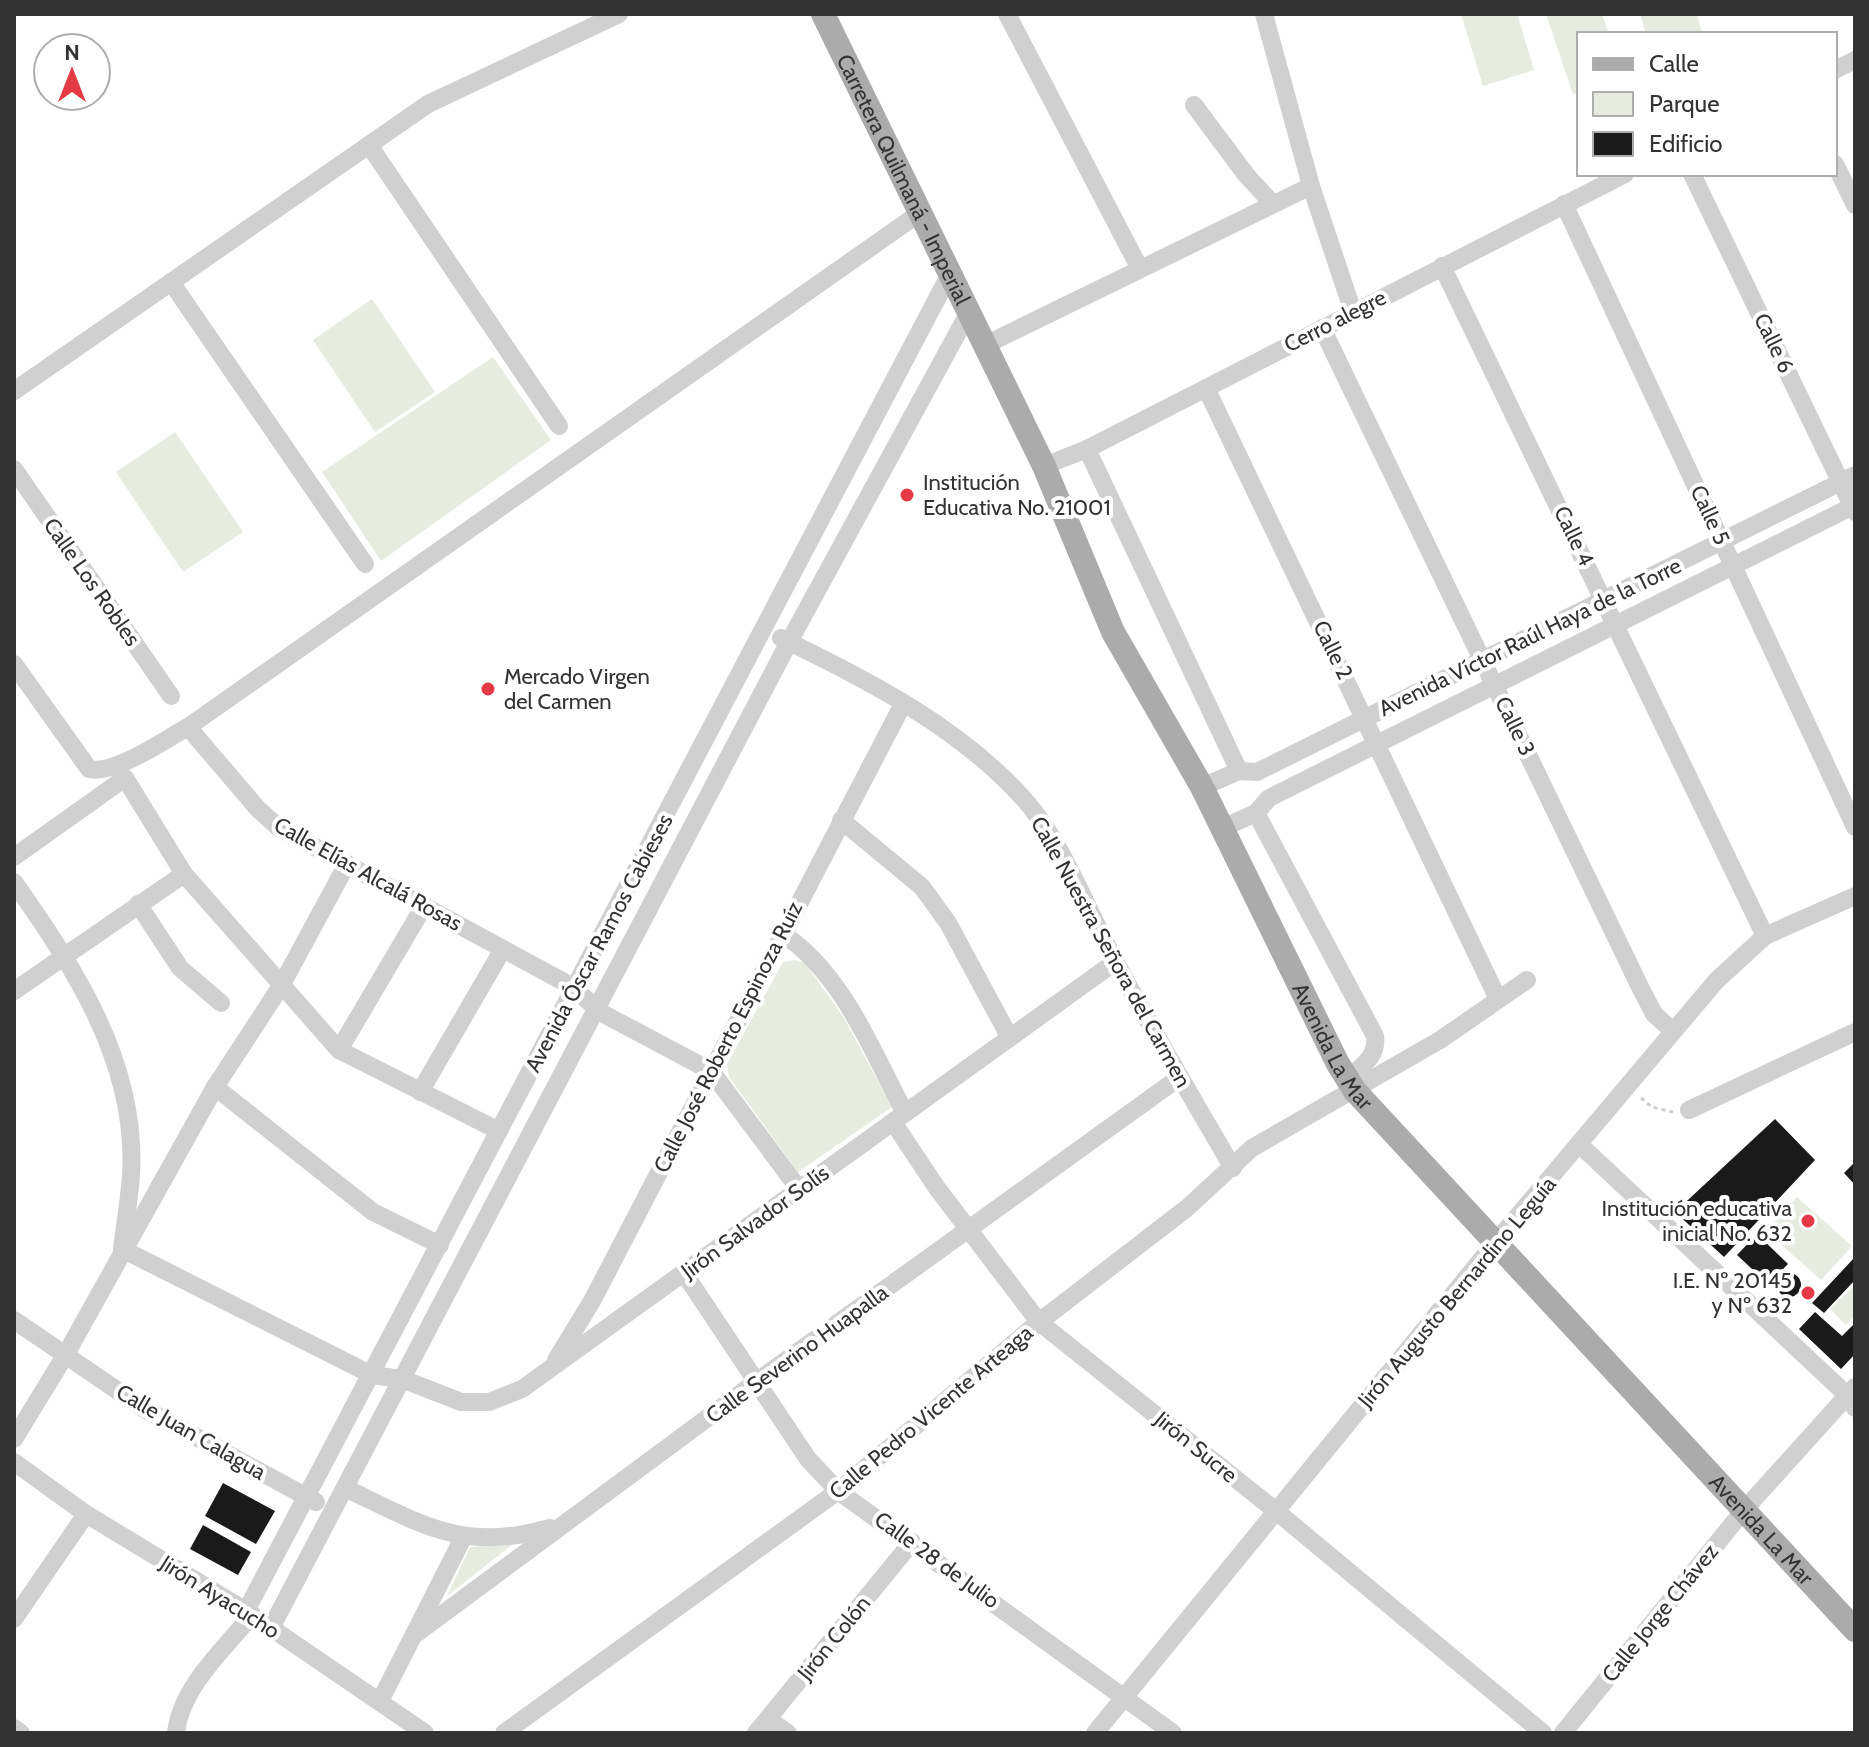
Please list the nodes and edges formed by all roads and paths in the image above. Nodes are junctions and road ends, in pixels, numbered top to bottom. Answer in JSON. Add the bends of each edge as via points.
{"nodes":[{"id":1,"x":619,"y":14,"type":"edge"},
{"id":2,"x":823,"y":14,"type":"edge"},
{"id":3,"x":1007,"y":14,"type":"edge"},
{"id":4,"x":1264,"y":14,"type":"edge"},
{"id":5,"x":1855,"y":60,"type":"edge"},
{"id":6,"x":1837,"y":69,"type":"edge"},
{"id":7,"x":1194,"y":105,"type":"dead end"},
{"id":8,"x":369,"y":145,"type":"junction"},
{"id":9,"x":1837,"y":168,"type":"edge"},
{"id":10,"x":1621,"y":176,"type":"edge"},
{"id":11,"x":1693,"y":176,"type":"edge"},
{"id":12,"x":1311,"y":186,"type":"junction"},
{"id":13,"x":1272,"y":203,"type":"junction"},
{"id":14,"x":1564,"y":204,"type":"junction"},
{"id":15,"x":1855,"y":205,"type":"edge"},
{"id":16,"x":921,"y":212,"type":"junction"},
{"id":17,"x":1442,"y":266,"type":"junction"},
{"id":18,"x":1140,"y":269,"type":"junction"},
{"id":19,"x":950,"y":274,"type":"junction"},
{"id":20,"x":171,"y":282,"type":"junction"},
{"id":21,"x":969,"y":312,"type":"junction"},
{"id":22,"x":1353,"y":312,"type":"junction"},
{"id":23,"x":1322,"y":328,"type":"junction"},
{"id":24,"x":985,"y":345,"type":"junction"},
{"id":25,"x":1206,"y":388,"type":"junction"},
{"id":26,"x":14,"y":391,"type":"edge"},
{"id":27,"x":559,"y":426,"type":"dead end"},
{"id":28,"x":1087,"y":449,"type":"junction"},
{"id":29,"x":1044,"y":466,"type":"junction"},
{"id":30,"x":14,"y":469,"type":"edge"},
{"id":31,"x":1848,"y":478,"type":"edge"},
{"id":32,"x":1854,"y":508,"type":"edge"},
{"id":33,"x":1721,"y":541,"type":"junction"},
{"id":34,"x":365,"y":564,"type":"dead end"},
{"id":35,"x":1734,"y":565,"type":"junction"},
{"id":36,"x":1605,"y":599,"type":"junction"},
{"id":37,"x":1615,"y":624,"type":"junction"},
{"id":38,"x":764,"y":630,"type":"junction"},
{"id":39,"x":789,"y":642,"type":"junction"},
{"id":40,"x":1484,"y":660,"type":"junction"},
{"id":41,"x":14,"y":664,"type":"edge"},
{"id":42,"x":1495,"y":684,"type":"junction"},
{"id":43,"x":171,"y":696,"type":"dead end"},
{"id":44,"x":903,"y":704,"type":"junction"},
{"id":45,"x":1366,"y":718,"type":"junction"},
{"id":46,"x":188,"y":727,"type":"junction"},
{"id":47,"x":1375,"y":743,"type":"junction"},
{"id":48,"x":1239,"y":771,"type":"junction"},
{"id":49,"x":1202,"y":787,"type":"junction"},
{"id":50,"x":1256,"y":813,"type":"junction"},
{"id":51,"x":841,"y":820,"type":"junction"},
{"id":52,"x":1855,"y":827,"type":"edge"},
{"id":53,"x":1222,"y":828,"type":"junction"},
{"id":54,"x":14,"y":857,"type":"edge"},
{"id":55,"x":347,"y":864,"type":"junction"},
{"id":56,"x":184,"y":874,"type":"junction"},
{"id":57,"x":14,"y":882,"type":"edge"},
{"id":58,"x":1855,"y":896,"type":"edge"},
{"id":59,"x":138,"y":904,"type":"junction"},
{"id":60,"x":424,"y":906,"type":"junction"},
{"id":61,"x":783,"y":934,"type":"junction"},
{"id":62,"x":1765,"y":936,"type":"junction"},
{"id":63,"x":503,"y":949,"type":"junction"},
{"id":64,"x":66,"y":956,"type":"junction"},
{"id":65,"x":1115,"y":962,"type":"junction"},
{"id":66,"x":1527,"y":980,"type":"dead end"},
{"id":67,"x":281,"y":986,"type":"junction"},
{"id":68,"x":575,"y":988,"type":"junction"},
{"id":69,"x":14,"y":991,"type":"edge"},
{"id":70,"x":1498,"y":999,"type":"junction"},
{"id":71,"x":221,"y":1003,"type":"dead end"},
{"id":72,"x":598,"y":1011,"type":"junction"},
{"id":73,"x":1673,"y":1031,"type":"junction"},
{"id":74,"x":1855,"y":1032,"type":"edge"},
{"id":75,"x":1010,"y":1038,"type":"junction"},
{"id":76,"x":339,"y":1050,"type":"junction"},
{"id":77,"x":711,"y":1071,"type":"junction"},
{"id":78,"x":1180,"y":1077,"type":"junction"},
{"id":79,"x":1352,"y":1085,"type":"junction"},
{"id":80,"x":215,"y":1087,"type":"junction"},
{"id":81,"x":1627,"y":1087,"type":"junction"},
{"id":82,"x":420,"y":1092,"type":"junction"},
{"id":83,"x":1689,"y":1110,"type":"joint"},
{"id":84,"x":899,"y":1118,"type":"junction"},
{"id":85,"x":499,"y":1131,"type":"junction"},
{"id":86,"x":1580,"y":1145,"type":"junction"},
{"id":87,"x":1233,"y":1168,"type":"junction"},
{"id":88,"x":799,"y":1189,"type":"junction"},
{"id":89,"x":969,"y":1230,"type":"junction"},
{"id":90,"x":1495,"y":1243,"type":"junction"},
{"id":91,"x":440,"y":1245,"type":"junction"},
{"id":92,"x":122,"y":1249,"type":"junction"},
{"id":93,"x":684,"y":1273,"type":"junction"},
{"id":94,"x":14,"y":1320,"type":"edge"},
{"id":95,"x":1039,"y":1322,"type":"junction"},
{"id":96,"x":66,"y":1354,"type":"junction"},
{"id":97,"x":551,"y":1369,"type":"junction"},
{"id":98,"x":372,"y":1375,"type":"junction"},
{"id":99,"x":402,"y":1379,"type":"junction"},
{"id":100,"x":756,"y":1382,"type":"junction"},
{"id":101,"x":1852,"y":1397,"type":"edge"},
{"id":102,"x":14,"y":1439,"type":"edge"},
{"id":103,"x":14,"y":1462,"type":"edge"},
{"id":104,"x":345,"y":1488,"type":"junction"},
{"id":105,"x":838,"y":1491,"type":"junction"},
{"id":106,"x":308,"y":1497,"type":"junction"},
{"id":107,"x":1744,"y":1510,"type":"junction"},
{"id":108,"x":333,"y":1511,"type":"junction"},
{"id":109,"x":1276,"y":1511,"type":"junction"},
{"id":110,"x":86,"y":1514,"type":"junction"},
{"id":111,"x":564,"y":1523,"type":"junction"},
{"id":112,"x":463,"y":1538,"type":"junction"},
{"id":113,"x":912,"y":1542,"type":"junction"},
{"id":114,"x":249,"y":1613,"type":"junction"},
{"id":115,"x":14,"y":1619,"type":"edge"},
{"id":116,"x":271,"y":1628,"type":"junction"},
{"id":117,"x":1855,"y":1630,"type":"edge"},
{"id":118,"x":417,"y":1633,"type":"junction"},
{"id":119,"x":1125,"y":1696,"type":"junction"},
{"id":120,"x":380,"y":1701,"type":"junction"},
{"id":121,"x":762,"y":1726,"type":"edge"},
{"id":122,"x":14,"y":1728,"type":"edge"},
{"id":123,"x":21,"y":1733,"type":"edge"},
{"id":124,"x":176,"y":1733,"type":"edge"},
{"id":125,"x":425,"y":1733,"type":"edge"},
{"id":126,"x":504,"y":1733,"type":"edge"},
{"id":127,"x":788,"y":1733,"type":"edge"},
{"id":128,"x":1095,"y":1733,"type":"edge"},
{"id":129,"x":1173,"y":1733,"type":"edge"},
{"id":130,"x":1543,"y":1733,"type":"edge"},
{"id":131,"x":1563,"y":1733,"type":"edge"}],
"edges":[{"from":1,"to":8,"type":"street","via":[[428,104]]},
{"from":2,"to":16,"type":"main road","name":"Carretera Quilmaná - Imperial"},
{"from":3,"to":18,"type":"street"},
{"from":4,"to":12,"type":"street"},
{"from":5,"to":6,"type":"street"},
{"from":7,"to":13,"type":"street"},
{"from":8,"to":20,"type":"street"},
{"from":8,"to":27,"type":"street"},
{"from":9,"to":15,"type":"street"},
{"from":10,"to":14,"type":"street","name":"Cerro alegre"},
{"from":11,"to":31,"type":"street","name":"Calle 6"},
{"from":12,"to":13,"type":"street"},
{"from":12,"to":22,"type":"street"},
{"from":13,"to":18,"type":"street"},
{"from":14,"to":17,"type":"street","name":"Cerro alegre"},
{"from":14,"to":33,"type":"street","name":"Calle 5"},
{"from":16,"to":19,"type":"main road","name":"Carretera Quilmaná - Imperial"},
{"from":16,"to":46,"type":"street"},
{"from":17,"to":22,"type":"street","name":"Cerro alegre"},
{"from":17,"to":36,"type":"street","name":"Calle 4"},
{"from":18,"to":24,"type":"street"},
{"from":19,"to":21,"type":"main road","name":"Carretera Quilmaná - Imperial"},
{"from":19,"to":38,"type":"street","name":"Avenida Óscar Ramos Cabieses"},
{"from":20,"to":26,"type":"street"},
{"from":20,"to":34,"type":"street"},
{"from":21,"to":24,"type":"main road","name":"Carretera Quilmaná - Imperial"},
{"from":21,"to":39,"type":"street","name":"Avenida Óscar Ramos Cabieses"},
{"from":22,"to":23,"type":"street","name":"Cerro alegre"},
{"from":23,"to":25,"type":"street","name":"Cerro alegre"},
{"from":23,"to":40,"type":"street","name":"Calle 3"},
{"from":24,"to":29,"type":"main road","name":"Avenida La Mar"},
{"from":25,"to":28,"type":"street","name":"Cerro alegre"},
{"from":25,"to":45,"type":"street","name":"Calle 2"},
{"from":28,"to":29,"type":"street","name":"Cerro alegre"},
{"from":28,"to":48,"type":"street"},
{"from":29,"to":49,"type":"main road","name":"Avenida La Mar","via":[[1113,632]]},
{"from":30,"to":43,"type":"street","name":"Calle Los Robles"},
{"from":31,"to":32,"type":"street","name":"Calle 6"},
{"from":31,"to":33,"type":"street","name":"Avenida Víctor Raúl Haya de la Torre"},
{"from":32,"to":35,"type":"street","name":"Avenida Víctor Raúl Haya de la Torre"},
{"from":33,"to":35,"type":"street","name":"Calle 5"},
{"from":33,"to":36,"type":"street","name":"Avenida Víctor Raúl Haya de la Torre"},
{"from":35,"to":37,"type":"street","name":"Avenida Víctor Raúl Haya de la Torre"},
{"from":35,"to":52,"type":"street","name":"Calle 5"},
{"from":36,"to":37,"type":"street","name":"Calle 4"},
{"from":36,"to":40,"type":"street","name":"Avenida Víctor Raúl Haya de la Torre"},
{"from":37,"to":42,"type":"street","name":"Avenida Víctor Raúl Haya de la Torre"},
{"from":37,"to":62,"type":"street","name":"Calle 4"},
{"from":38,"to":39,"type":"street","name":"Calle Nuestra Señora del Carmen"},
{"from":38,"to":68,"type":"street","name":"Avenida Óscar Ramos Cabieses"},
{"from":39,"to":44,"type":"street","name":"Calle Nuestra Señora del Carmen"},
{"from":39,"to":72,"type":"street","name":"Avenida Óscar Ramos Cabieses"},
{"from":40,"to":42,"type":"street","name":"Calle 3"},
{"from":40,"to":45,"type":"street","name":"Avenida Víctor Raúl Haya de la Torre"},
{"from":41,"to":46,"type":"street","via":[[89,769],[98,772],[119,765]]},
{"from":42,"to":47,"type":"street","name":"Avenida Víctor Raúl Haya de la Torre"},
{"from":42,"to":73,"type":"street","name":"Calle 3","via":[[1640,987],[1654,1014]]},
{"from":44,"to":51,"type":"street","name":"Calle José Roberto Espinoza Ruíz"},
{"from":44,"to":65,"type":"street","name":"Calle Nuestra Señora del Carmen","via":[[961,742],[1041,819]]},
{"from":45,"to":47,"type":"street","name":"Calle 2"},
{"from":45,"to":48,"type":"street","name":"Avenida Víctor Raúl Haya de la Torre","via":[[1257,772]]},
{"from":46,"to":55,"type":"street","name":"Calle Elías Alcalá Rosas","via":[[278,827]]},
{"from":47,"to":50,"type":"street","name":"Avenida Víctor Raúl Haya de la Torre","via":[[1269,798]]},
{"from":47,"to":70,"type":"street","name":"Calle 2"},
{"from":48,"to":49,"type":"street","name":"Avenida Víctor Raúl Haya de la Torre"},
{"from":49,"to":53,"type":"main road","name":"Avenida La Mar"},
{"from":50,"to":53,"type":"street","name":"Avenida Víctor Raúl Haya de la Torre"},
{"from":50,"to":79,"type":"street","via":[[1375,1036],[1377,1048]]},
{"from":51,"to":61,"type":"street","name":"Calle José Roberto Espinoza Ruíz"},
{"from":51,"to":75,"type":"street","via":[[922,887],[948,923]]},
{"from":53,"to":79,"type":"main road","name":"Avenida La Mar"},
{"from":54,"to":56,"type":"street","via":[[125,778]]},
{"from":55,"to":60,"type":"street","name":"Calle Elías Alcalá Rosas"},
{"from":55,"to":67,"type":"street"},
{"from":56,"to":59,"type":"street"},
{"from":56,"to":67,"type":"street"},
{"from":57,"to":64,"type":"street"},
{"from":58,"to":62,"type":"street","name":"Jirón Augusto Bernardino Leguía"},
{"from":59,"to":64,"type":"street"},
{"from":59,"to":71,"type":"street","via":[[180,968]]},
{"from":60,"to":63,"type":"street","name":"Calle Elías Alcalá Rosas"},
{"from":60,"to":76,"type":"street"},
{"from":61,"to":77,"type":"street","name":"Calle José Roberto Espinoza Ruíz"},
{"from":61,"to":84,"type":"street","name":"Jirón Sucre","via":[[829,977]]},
{"from":62,"to":73,"type":"street","name":"Jirón Augusto Bernardino Leguía"},
{"from":63,"to":68,"type":"street","name":"Calle Elías Alcalá Rosas"},
{"from":63,"to":82,"type":"street"},
{"from":64,"to":69,"type":"street"},
{"from":64,"to":92,"type":"street","via":[[99,1015],[118,1069],[131,1174]]},
{"from":65,"to":75,"type":"street","name":"Jirón Salvador Solís"},
{"from":65,"to":78,"type":"street","name":"Calle Nuestra Señora del Carmen"},
{"from":66,"to":70,"type":"street","name":"Calle Pedro Vicente Arteaga"},
{"from":67,"to":76,"type":"street"},
{"from":67,"to":80,"type":"street"},
{"from":68,"to":72,"type":"street","name":"Calle Elías Alcalá Rosas"},
{"from":68,"to":85,"type":"street","name":"Avenida Óscar Ramos Cabieses"},
{"from":70,"to":79,"type":"street","name":"Calle Pedro Vicente Arteaga","via":[[1440,1040]]},
{"from":72,"to":77,"type":"street","name":"Calle Elías Alcalá Rosas"},
{"from":72,"to":99,"type":"street","name":"Avenida Óscar Ramos Cabieses"},
{"from":73,"to":81,"type":"street","name":"Jirón Augusto Bernardino Leguía"},
{"from":74,"to":83,"type":"street"},
{"from":75,"to":84,"type":"street","name":"Jirón Salvador Solís"},
{"from":76,"to":82,"type":"street"},
{"from":77,"to":88,"type":"street"},
{"from":77,"to":97,"type":"street","name":"Calle José Roberto Espinoza Ruíz"},
{"from":78,"to":87,"type":"street","name":"Calle Nuestra Señora del Carmen"},
{"from":78,"to":89,"type":"street","name":"Calle Severino Huapalla"},
{"from":79,"to":87,"type":"street","name":"Calle Pedro Vicente Arteaga","via":[[1252,1148]]},
{"from":79,"to":90,"type":"main road","name":"Avenida La Mar"},
{"from":80,"to":91,"type":"street","via":[[373,1212]]},
{"from":80,"to":92,"type":"street"},
{"from":81,"to":83,"type":"path","via":[[1664,1111]]},
{"from":81,"to":86,"type":"street","name":"Jirón Augusto Bernardino Leguía"},
{"from":82,"to":85,"type":"street"},
{"from":84,"to":88,"type":"street","name":"Jirón Salvador Solís"},
{"from":84,"to":89,"type":"street","name":"Jirón Sucre"},
{"from":85,"to":91,"type":"street","name":"Avenida Óscar Ramos Cabieses"},
{"from":86,"to":90,"type":"street","name":"Jirón Augusto Bernardino Leguía"},
{"from":86,"to":101,"type":"street"},
{"from":87,"to":95,"type":"street","name":"Calle Pedro Vicente Arteaga"},
{"from":88,"to":93,"type":"street","name":"Jirón Salvador Solís"},
{"from":89,"to":95,"type":"street","name":"Jirón Sucre"},
{"from":89,"to":100,"type":"street","name":"Calle Severino Huapalla"},
{"from":90,"to":107,"type":"main road","name":"Avenida La Mar"},
{"from":90,"to":109,"type":"street","name":"Jirón Augusto Bernardino Leguía"},
{"from":91,"to":98,"type":"street","name":"Avenida Óscar Ramos Cabieses"},
{"from":92,"to":96,"type":"street"},
{"from":92,"to":98,"type":"street","name":"Jirón Salvador Solís"},
{"from":93,"to":97,"type":"street","name":"Jirón Salvador Solís"},
{"from":93,"to":100,"type":"street","name":"Calle 28 de Julio"},
{"from":94,"to":96,"type":"street","name":"Calle Juan Calagua"},
{"from":95,"to":105,"type":"street","name":"Calle Pedro Vicente Arteaga"},
{"from":95,"to":109,"type":"street","name":"Jirón Sucre"},
{"from":96,"to":102,"type":"street"},
{"from":96,"to":106,"type":"street","name":"Calle Juan Calagua","via":[[143,1408]]},
{"from":97,"to":99,"type":"street","name":"Jirón Salvador Solís","via":[[522,1389],[475,1403]]},
{"from":98,"to":99,"type":"street","name":"Jirón Salvador Solís"},
{"from":98,"to":106,"type":"street","name":"Avenida Óscar Ramos Cabieses"},
{"from":99,"to":104,"type":"street","name":"Avenida Óscar Ramos Cabieses"},
{"from":100,"to":105,"type":"street","name":"Calle 28 de Julio","via":[[808,1459]]},
{"from":100,"to":111,"type":"street","name":"Calle Severino Huapalla"},
{"from":101,"to":107,"type":"street","name":"Calle Jorge Chávez"},
{"from":103,"to":110,"type":"street","name":"Jirón Ayacucho"},
{"from":104,"to":108,"type":"street","name":"Avenida Óscar Ramos Cabieses"},
{"from":104,"to":112,"type":"street"},
{"from":105,"to":113,"type":"street","name":"Calle 28 de Julio"},
{"from":105,"to":126,"type":"street","name":"Calle Pedro Vicente Arteaga"},
{"from":106,"to":108,"type":"street","name":"Calle Juan Calagua"},
{"from":106,"to":114,"type":"street","name":"Avenida Óscar Ramos Cabieses"},
{"from":107,"to":117,"type":"main road","name":"Avenida La Mar"},
{"from":107,"to":131,"type":"street","name":"Calle Jorge Chávez"},
{"from":108,"to":116,"type":"street","name":"Avenida Óscar Ramos Cabieses"},
{"from":109,"to":119,"type":"street","name":"Jirón Augusto Bernardino Leguía"},
{"from":109,"to":130,"type":"street","name":"Jirón Sucre"},
{"from":110,"to":114,"type":"street","name":"Jirón Ayacucho"},
{"from":110,"to":115,"type":"street"},
{"from":111,"to":112,"type":"street","via":[[529,1534]]},
{"from":111,"to":118,"type":"street","name":"Calle Severino Huapalla"},
{"from":112,"to":118,"type":"street"},
{"from":113,"to":119,"type":"street","name":"Calle 28 de Julio"},
{"from":113,"to":121,"type":"street","name":"Jirón Colón"},
{"from":114,"to":116,"type":"street","name":"Jirón Ayacucho"},
{"from":114,"to":124,"type":"street","name":"Avenida Óscar Ramos Cabieses","via":[[199,1680],[178,1716]]},
{"from":116,"to":120,"type":"street","name":"Jirón Ayacucho"},
{"from":118,"to":120,"type":"street"},
{"from":119,"to":128,"type":"street","name":"Jirón Augusto Bernardino Leguía"},
{"from":119,"to":129,"type":"street","name":"Calle 28 de Julio"},
{"from":120,"to":125,"type":"street","name":"Jirón Ayacucho"},
{"from":121,"to":127,"type":"street"},
{"from":122,"to":123,"type":"street"}]}
